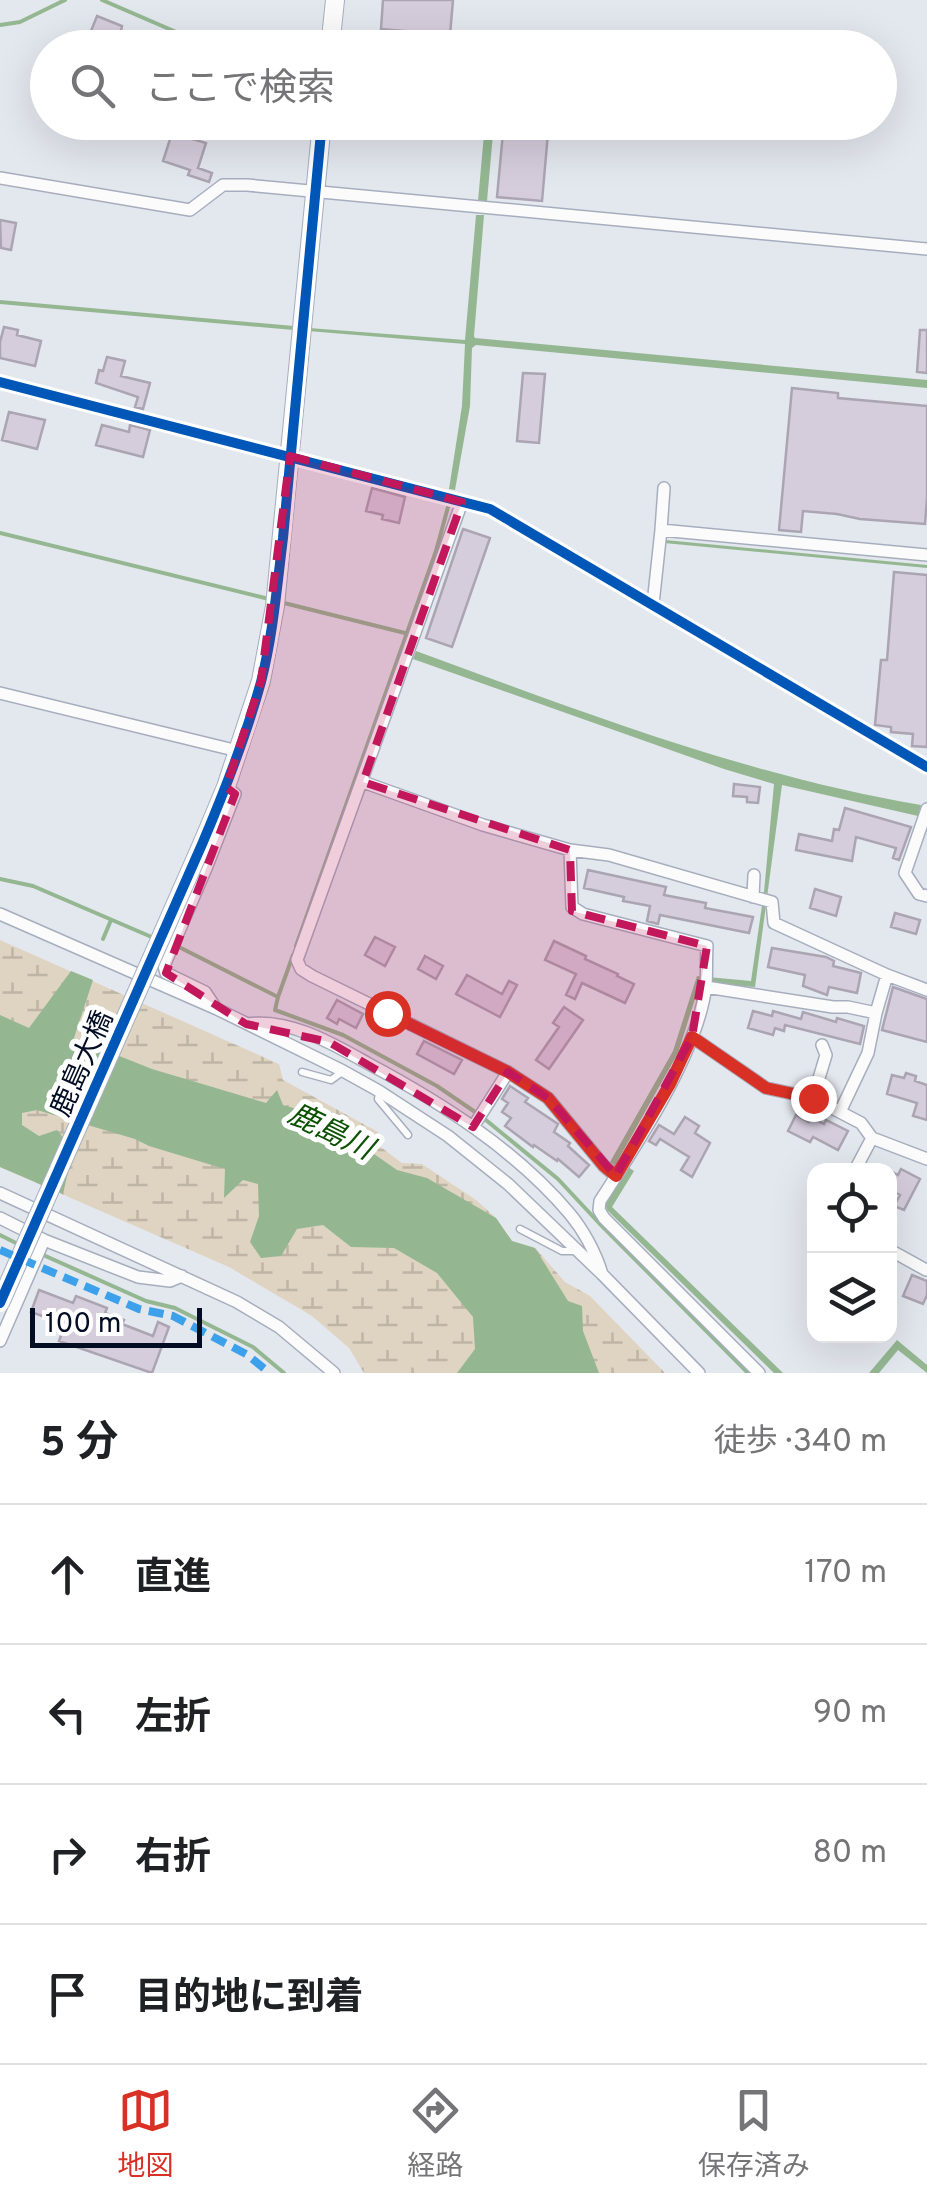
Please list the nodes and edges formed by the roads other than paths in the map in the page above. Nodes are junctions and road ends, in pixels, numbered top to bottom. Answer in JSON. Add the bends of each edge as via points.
{"nodes":[{"id":1,"x":334,"y":0,"type":"edge"},
{"id":2,"x":332,"y":30,"type":"edge"},
{"id":3,"x":320,"y":140,"type":"edge"},
{"id":4,"x":0,"y":178,"type":"edge"},
{"id":5,"x":316,"y":192,"type":"junction"},
{"id":6,"x":927,"y":249,"type":"edge"},
{"id":7,"x":0,"y":382,"type":"edge"},
{"id":8,"x":290,"y":456,"type":"junction"},
{"id":9,"x":664,"y":488,"type":"dead end"},
{"id":10,"x":462,"y":502,"type":"junction"},
{"id":11,"x":661,"y":530,"type":"junction"},
{"id":12,"x":927,"y":555,"type":"edge"},
{"id":13,"x":653,"y":604,"type":"junction"},
{"id":14,"x":0,"y":693,"type":"edge"},
{"id":15,"x":238,"y":751,"type":"junction"},
{"id":16,"x":927,"y":767,"type":"edge"},
{"id":17,"x":363,"y":782,"type":"junction"},
{"id":18,"x":226,"y":787,"type":"junction"},
{"id":19,"x":925,"y":814,"type":"edge"},
{"id":20,"x":570,"y":850,"type":"junction"},
{"id":21,"x":754,"y":875,"type":"dead end"},
{"id":22,"x":927,"y":896,"type":"edge"},
{"id":23,"x":756,"y":897,"type":"junction"},
{"id":24,"x":0,"y":914,"type":"edge"},
{"id":25,"x":887,"y":975,"type":"junction"},
{"id":26,"x":706,"y":981,"type":"junction"},
{"id":27,"x":927,"y":990,"type":"edge"},
{"id":28,"x":216,"y":1010,"type":"junction"},
{"id":29,"x":876,"y":1013,"type":"junction"},
{"id":30,"x":246,"y":1024,"type":"junction"},
{"id":31,"x":692,"y":1037,"type":"junction"},
{"id":32,"x":822,"y":1045,"type":"dead end"},
{"id":33,"x":302,"y":1072,"type":"dead end"},
{"id":34,"x":343,"y":1072,"type":"junction"},
{"id":35,"x":508,"y":1072,"type":"junction"},
{"id":36,"x":379,"y":1092,"type":"junction"},
{"id":37,"x":813,"y":1098,"type":"junction"},
{"id":38,"x":840,"y":1112,"type":"junction"},
{"id":39,"x":478,"y":1120,"type":"junction"},
{"id":40,"x":408,"y":1135,"type":"dead end"},
{"id":41,"x":872,"y":1138,"type":"junction"},
{"id":42,"x":927,"y":1159,"type":"edge"},
{"id":43,"x":859,"y":1163,"type":"edge"},
{"id":44,"x":620,"y":1170,"type":"junction"},
{"id":45,"x":0,"y":1193,"type":"edge"},
{"id":46,"x":0,"y":1218,"type":"edge"},
{"id":47,"x":520,"y":1228,"type":"dead end"},
{"id":48,"x":43,"y":1243,"type":"junction"},
{"id":49,"x":576,"y":1251,"type":"junction"},
{"id":50,"x":896,"y":1253,"type":"edge"},
{"id":51,"x":927,"y":1270,"type":"edge"},
{"id":52,"x":602,"y":1274,"type":"junction"},
{"id":53,"x":182,"y":1276,"type":"junction"},
{"id":54,"x":0,"y":1303,"type":"edge"},
{"id":55,"x":0,"y":1341,"type":"edge"},
{"id":56,"x":334,"y":1373,"type":"edge"},
{"id":57,"x":698,"y":1373,"type":"edge"},
{"id":58,"x":760,"y":1373,"type":"edge"}],
"edges":[{"from":1,"to":2,"type":"street"},
{"from":3,"to":5,"type":"street","name":"鹿島大橋"},
{"from":4,"to":5,"type":"street","via":[[190,210],[224,185]]},
{"from":5,"to":6,"type":"street"},
{"from":5,"to":8,"type":"street","name":"鹿島大橋"},
{"from":7,"to":8,"type":"street"},
{"from":8,"to":10,"type":"street"},
{"from":8,"to":15,"type":"street","name":"鹿島大橋","via":[[275,606]]},
{"from":9,"to":11,"type":"street"},
{"from":10,"to":13,"type":"street","via":[[490,510]]},
{"from":10,"to":17,"type":"street"},
{"from":11,"to":12,"type":"street"},
{"from":11,"to":13,"type":"street"},
{"from":13,"to":16,"type":"street"},
{"from":14,"to":15,"type":"street"},
{"from":15,"to":18,"type":"street","name":"鹿島大橋"},
{"from":17,"to":20,"type":"street"},
{"from":17,"to":35,"type":"street","via":[[298,960],[301,969]]},
{"from":18,"to":28,"type":"street","via":[[235,794],[164,966],[205,992]]},
{"from":18,"to":54,"type":"street","name":"鹿島大橋","bridge":true},
{"from":19,"to":22,"type":"street","via":[[905,872]]},
{"from":20,"to":23,"type":"street"},
{"from":20,"to":26,"type":"street","via":[[572,907],[707,946]]},
{"from":21,"to":23,"type":"street"},
{"from":23,"to":25,"type":"street","via":[[772,902],[774,923]]},
{"from":24,"to":28,"type":"street"},
{"from":25,"to":27,"type":"street"},
{"from":25,"to":29,"type":"street"},
{"from":26,"to":29,"type":"street"},
{"from":26,"to":31,"type":"street"},
{"from":28,"to":30,"type":"street"},
{"from":29,"to":38,"type":"street","via":[[868,1052]]},
{"from":30,"to":34,"type":"street"},
{"from":30,"to":39,"type":"street","via":[[262,1022],[329,1042]]},
{"from":31,"to":37,"type":"street","via":[[766,1088]]},
{"from":31,"to":44,"type":"street"},
{"from":32,"to":37,"type":"street","via":[[826,1055]]},
{"from":33,"to":34,"type":"lane","via":[[330,1080]]},
{"from":34,"to":36,"type":"street"},
{"from":35,"to":39,"type":"street"},
{"from":35,"to":44,"type":"street","via":[[548,1098],[604,1166]]},
{"from":36,"to":40,"type":"lane"},
{"from":36,"to":49,"type":"street","via":[[508,1184]]},
{"from":37,"to":38,"type":"street"},
{"from":38,"to":41,"type":"street","via":[[862,1123]]},
{"from":39,"to":52,"type":"street","via":[[572,1217]]},
{"from":41,"to":42,"type":"street"},
{"from":41,"to":43,"type":"street"},
{"from":44,"to":58,"type":"street","via":[[600,1201],[604,1218]]},
{"from":45,"to":53,"type":"street"},
{"from":46,"to":48,"type":"street"},
{"from":47,"to":49,"type":"lane","via":[[562,1251]]},
{"from":48,"to":53,"type":"street","via":[[138,1277]]},
{"from":48,"to":55,"type":"street"},
{"from":49,"to":52,"type":"street"},
{"from":50,"to":51,"type":"street"},
{"from":52,"to":57,"type":"street"},
{"from":53,"to":56,"type":"street","via":[[279,1327]]}]}
